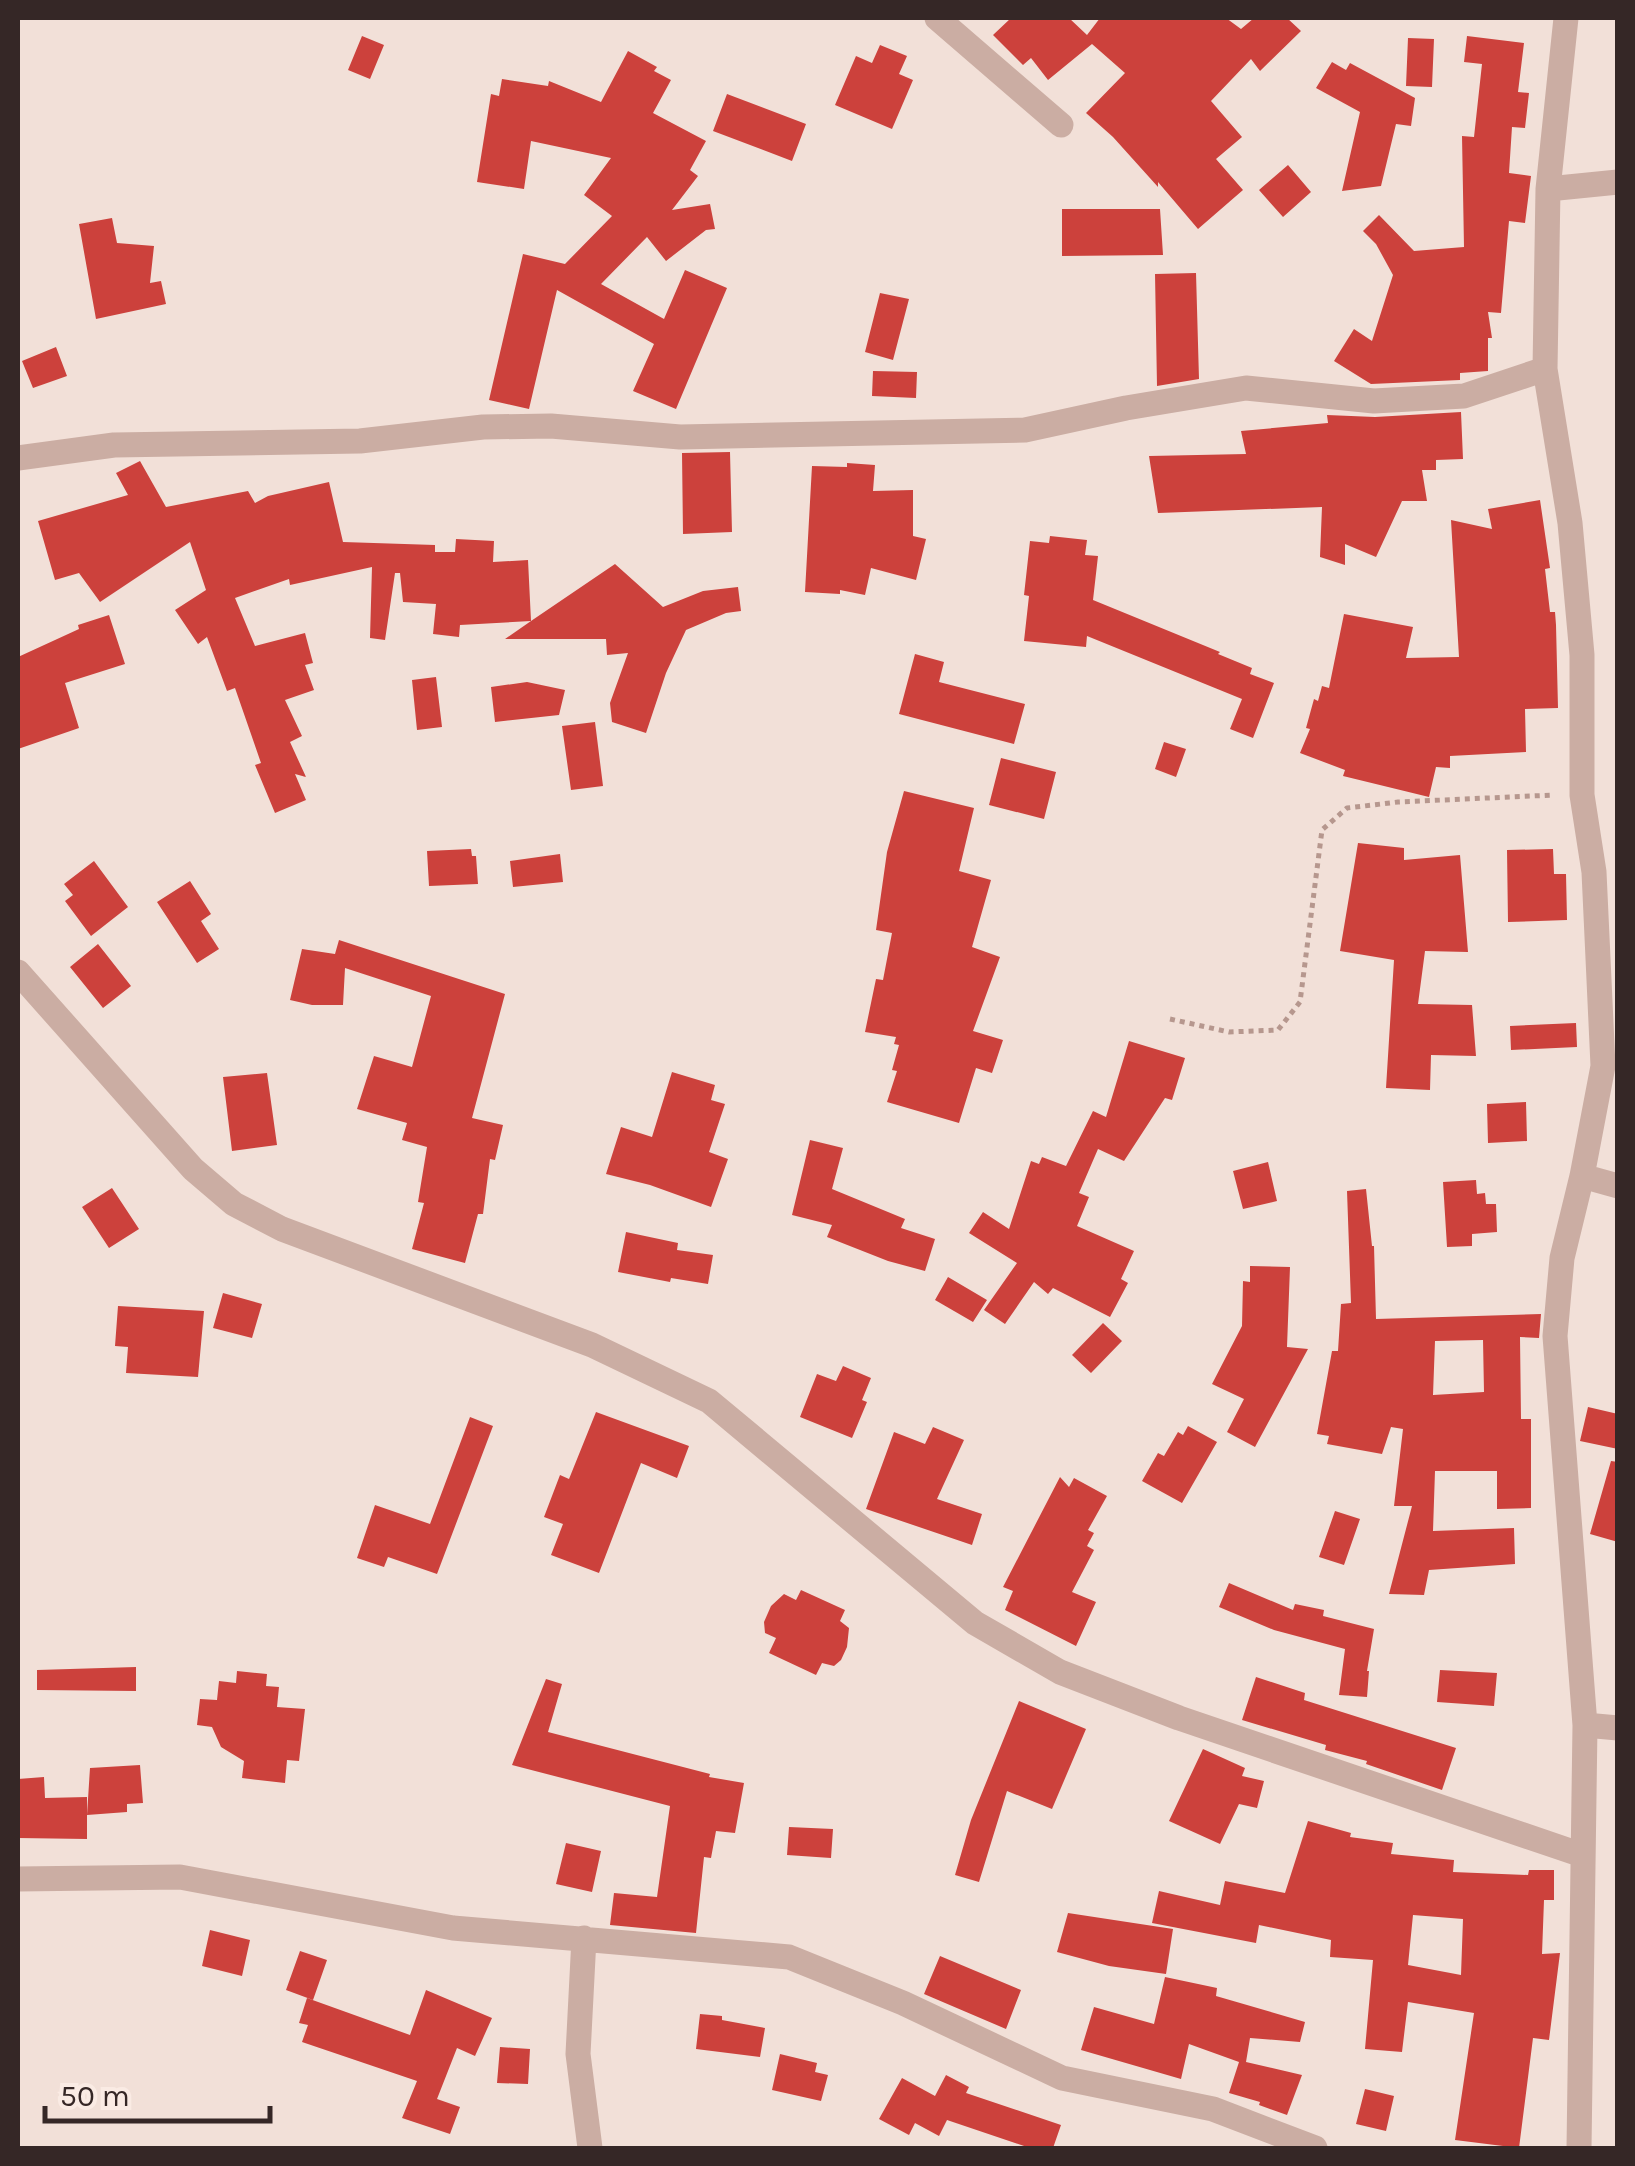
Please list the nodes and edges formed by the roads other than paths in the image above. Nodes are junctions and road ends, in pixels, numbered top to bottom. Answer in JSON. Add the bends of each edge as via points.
{"nodes":[{"id":1,"x":937,"y":18,"type":"edge"},
{"id":2,"x":1566,"y":18,"type":"edge"},
{"id":3,"x":1061,"y":125,"type":"dead end"},
{"id":4,"x":1618,"y":182,"type":"edge"},
{"id":5,"x":1548,"y":189,"type":"junction"},
{"id":6,"x":1545,"y":369,"type":"junction"},
{"id":7,"x":18,"y":458,"type":"edge"},
{"id":8,"x":1606,"y":873,"type":"edge"},
{"id":9,"x":18,"y":972,"type":"edge"},
{"id":10,"x":1582,"y":1176,"type":"junction"},
{"id":11,"x":1618,"y":1186,"type":"edge"},
{"id":12,"x":1585,"y":1725,"type":"junction"},
{"id":13,"x":1618,"y":1728,"type":"edge"},
{"id":14,"x":1582,"y":1855,"type":"junction"},
{"id":15,"x":18,"y":1879,"type":"edge"},
{"id":16,"x":584,"y":1938,"type":"junction"},
{"id":17,"x":590,"y":2148,"type":"edge"},
{"id":18,"x":1315,"y":2148,"type":"edge"},
{"id":19,"x":1580,"y":2148,"type":"edge"}],
"edges":[{"from":1,"to":3,"type":"street"},
{"from":2,"to":5,"type":"street"},
{"from":4,"to":5,"type":"street"},
{"from":5,"to":6,"type":"street"},
{"from":6,"to":7,"type":"street","via":[[1464,396],[1374,402],[1246,388],[1025,430],[680,438],[483,427],[360,441],[114,445]]},
{"from":6,"to":8,"type":"street","via":[[1570,523],[1582,655],[1582,795]]},
{"from":8,"to":10,"type":"street","via":[[1603,1066]]},
{"from":9,"to":14,"type":"street","via":[[193,1168],[234,1204],[282,1229],[592,1345],[709,1401],[975,1623],[1060,1672]]},
{"from":10,"to":11,"type":"street"},
{"from":10,"to":12,"type":"street","via":[[1562,1258],[1555,1336]]},
{"from":12,"to":13,"type":"street"},
{"from":12,"to":14,"type":"street"},
{"from":14,"to":19,"type":"street"},
{"from":15,"to":16,"type":"street","via":[[180,1877],[452,1928]]},
{"from":16,"to":17,"type":"street","via":[[578,2054]]},
{"from":16,"to":18,"type":"street","via":[[789,1957],[1062,2078],[1213,2109]]}]}
